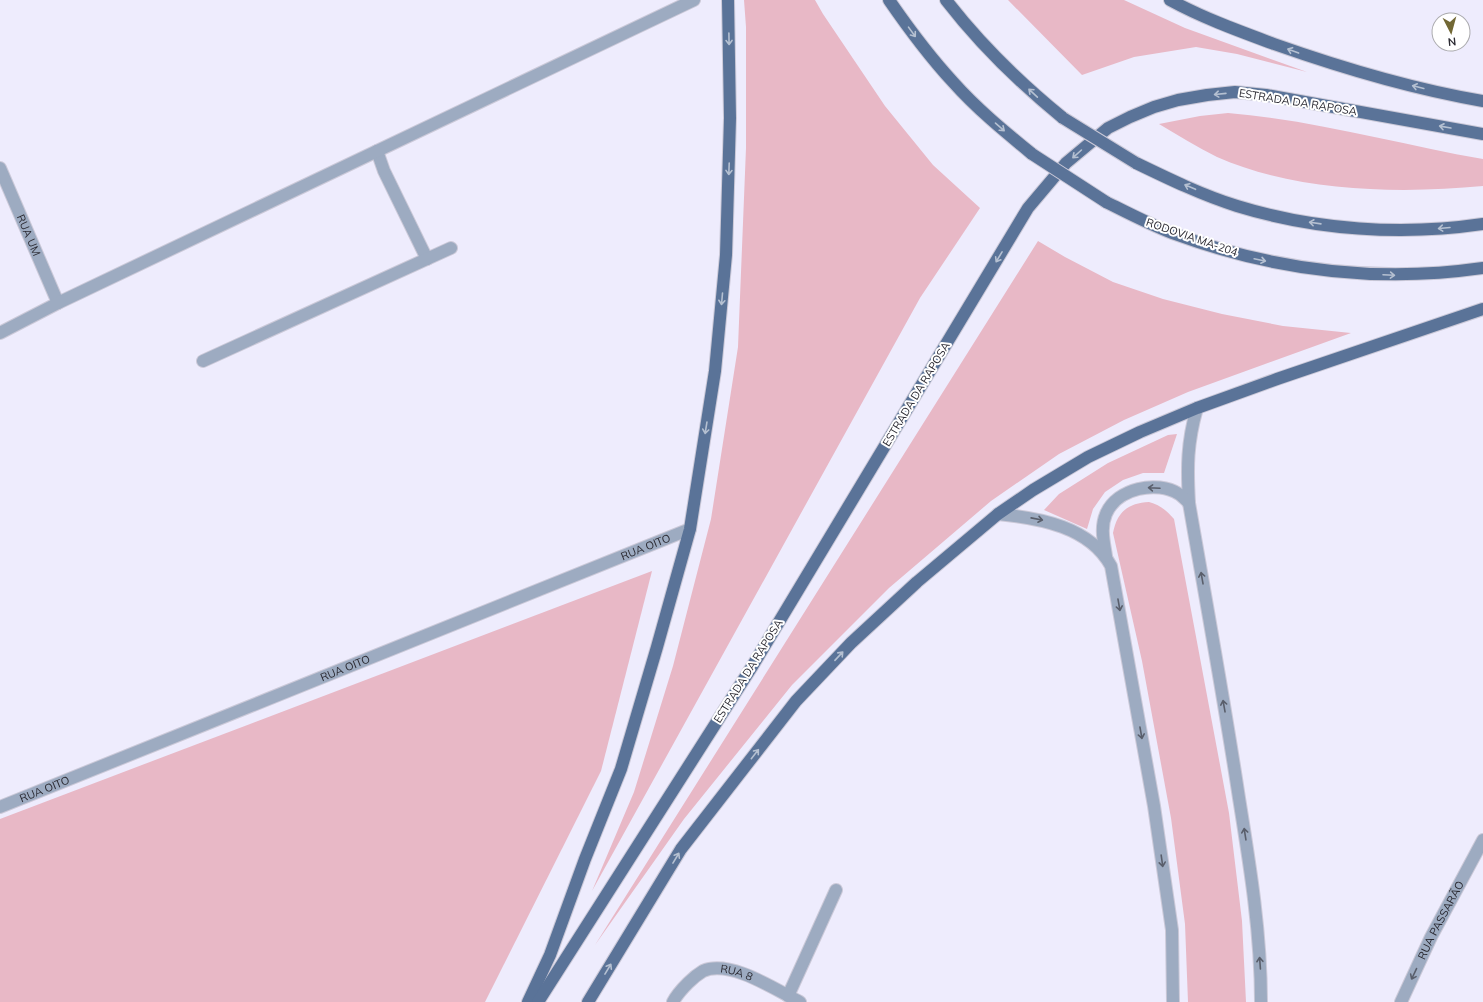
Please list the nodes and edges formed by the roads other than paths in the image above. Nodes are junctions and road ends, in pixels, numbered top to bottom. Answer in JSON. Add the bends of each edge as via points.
{"nodes":[{"id":1,"x":694,"y":0,"type":"edge"},
{"id":2,"x":728,"y":0,"type":"edge"},
{"id":3,"x":889,"y":0,"type":"edge"},
{"id":4,"x":946,"y":0,"type":"edge"},
{"id":5,"x":1170,"y":0,"type":"edge"},
{"id":6,"x":1483,"y":101,"type":"edge"},
{"id":7,"x":1483,"y":134,"type":"edge"},
{"id":8,"x":376,"y":151,"type":"junction"},
{"id":9,"x":0,"y":168,"type":"edge"},
{"id":10,"x":1483,"y":224,"type":"edge"},
{"id":11,"x":451,"y":248,"type":"dead end"},
{"id":12,"x":427,"y":259,"type":"junction"},
{"id":13,"x":1483,"y":268,"type":"edge"},
{"id":14,"x":58,"y":303,"type":"junction"},
{"id":15,"x":1483,"y":309,"type":"edge"},
{"id":16,"x":0,"y":333,"type":"edge"},
{"id":17,"x":203,"y":361,"type":"dead end"},
{"id":18,"x":1197,"y":408,"type":"junction"},
{"id":19,"x":1189,"y":503,"type":"junction"},
{"id":20,"x":998,"y":514,"type":"junction"},
{"id":21,"x":690,"y":529,"type":"junction"},
{"id":22,"x":1106,"y":556,"type":"junction"},
{"id":23,"x":0,"y":807,"type":"edge"},
{"id":24,"x":1483,"y":840,"type":"edge"},
{"id":25,"x":836,"y":890,"type":"dead end"},
{"id":26,"x":788,"y":996,"type":"junction"},
{"id":27,"x":675,"y":999,"type":"edge"},
{"id":28,"x":528,"y":1002,"type":"edge"},
{"id":29,"x":538,"y":1002,"type":"edge"},
{"id":30,"x":588,"y":1002,"type":"edge"},
{"id":31,"x":800,"y":1002,"type":"edge"},
{"id":32,"x":1173,"y":1002,"type":"edge"},
{"id":33,"x":1261,"y":1002,"type":"edge"},
{"id":34,"x":1401,"y":1002,"type":"edge"}],
"edges":[{"from":1,"to":8,"type":"street"},
{"from":2,"to":21,"type":"main road","one_way":true,"via":[[730,118],[726,255],[715,371]]},
{"from":3,"to":13,"type":"main road","name":"RODOVIA MA-204","one_way":true,"bridge":true,"via":[[924,48],[954,83],[998,126],[1032,154],[1106,202],[1141,220],[1172,233],[1251,258],[1285,265],[1396,275]]},
{"from":10,"to":4,"type":"main road","one_way":true,"bridge":true,"via":[[1405,230],[1336,226],[1236,205],[1186,186],[1136,163],[1064,118],[1006,68]]},
{"from":6,"to":5,"type":"main road","one_way":true,"via":[[1454,96],[1319,60],[1240,32]]},
{"from":7,"to":29,"type":"main road","name":"ESTRADA DA RAPOSA","one_way":true,"via":[[1273,96],[1235,92],[1178,100],[1130,117],[1108,128],[1066,163],[1028,208],[753,665]]},
{"from":8,"to":12,"type":"street"},
{"from":8,"to":14,"type":"street"},
{"from":9,"to":14,"type":"street","name":"RUA UM"},
{"from":11,"to":12,"type":"street"},
{"from":12,"to":17,"type":"street"},
{"from":14,"to":16,"type":"street"},
{"from":15,"to":18,"type":"main road"},
{"from":18,"to":19,"type":"street","via":[[1188,446]]},
{"from":18,"to":20,"type":"main road","via":[[1088,457]]},
{"from":19,"to":22,"type":"street","one_way":true,"via":[[1179,494],[1156,487],[1126,493],[1114,502],[1103,524]]},
{"from":33,"to":19,"type":"street","one_way":true,"via":[[1261,965],[1252,876]]},
{"from":20,"to":22,"type":"street","one_way":true,"via":[[1048,522],[1068,529],[1084,537]]},
{"from":30,"to":20,"type":"main road","one_way":true,"via":[[681,849],[796,701],[851,642]]},
{"from":21,"to":23,"type":"street","name":"RUA OITO"},
{"from":21,"to":28,"type":"main road","via":[[620,769],[550,955]]},
{"from":22,"to":32,"type":"street","one_way":true,"via":[[1112,566],[1154,806],[1172,930]]},
{"from":24,"to":34,"type":"street","name":"RUA PASSARÃO","one_way":true,"via":[[1431,937]]},
{"from":25,"to":26,"type":"street"},
{"from":26,"to":27,"type":"street","name":"RUA 8","via":[[740,972],[720,968],[703,971],[692,979]]},
{"from":26,"to":31,"type":"street","name":"RUA 8"}]}
